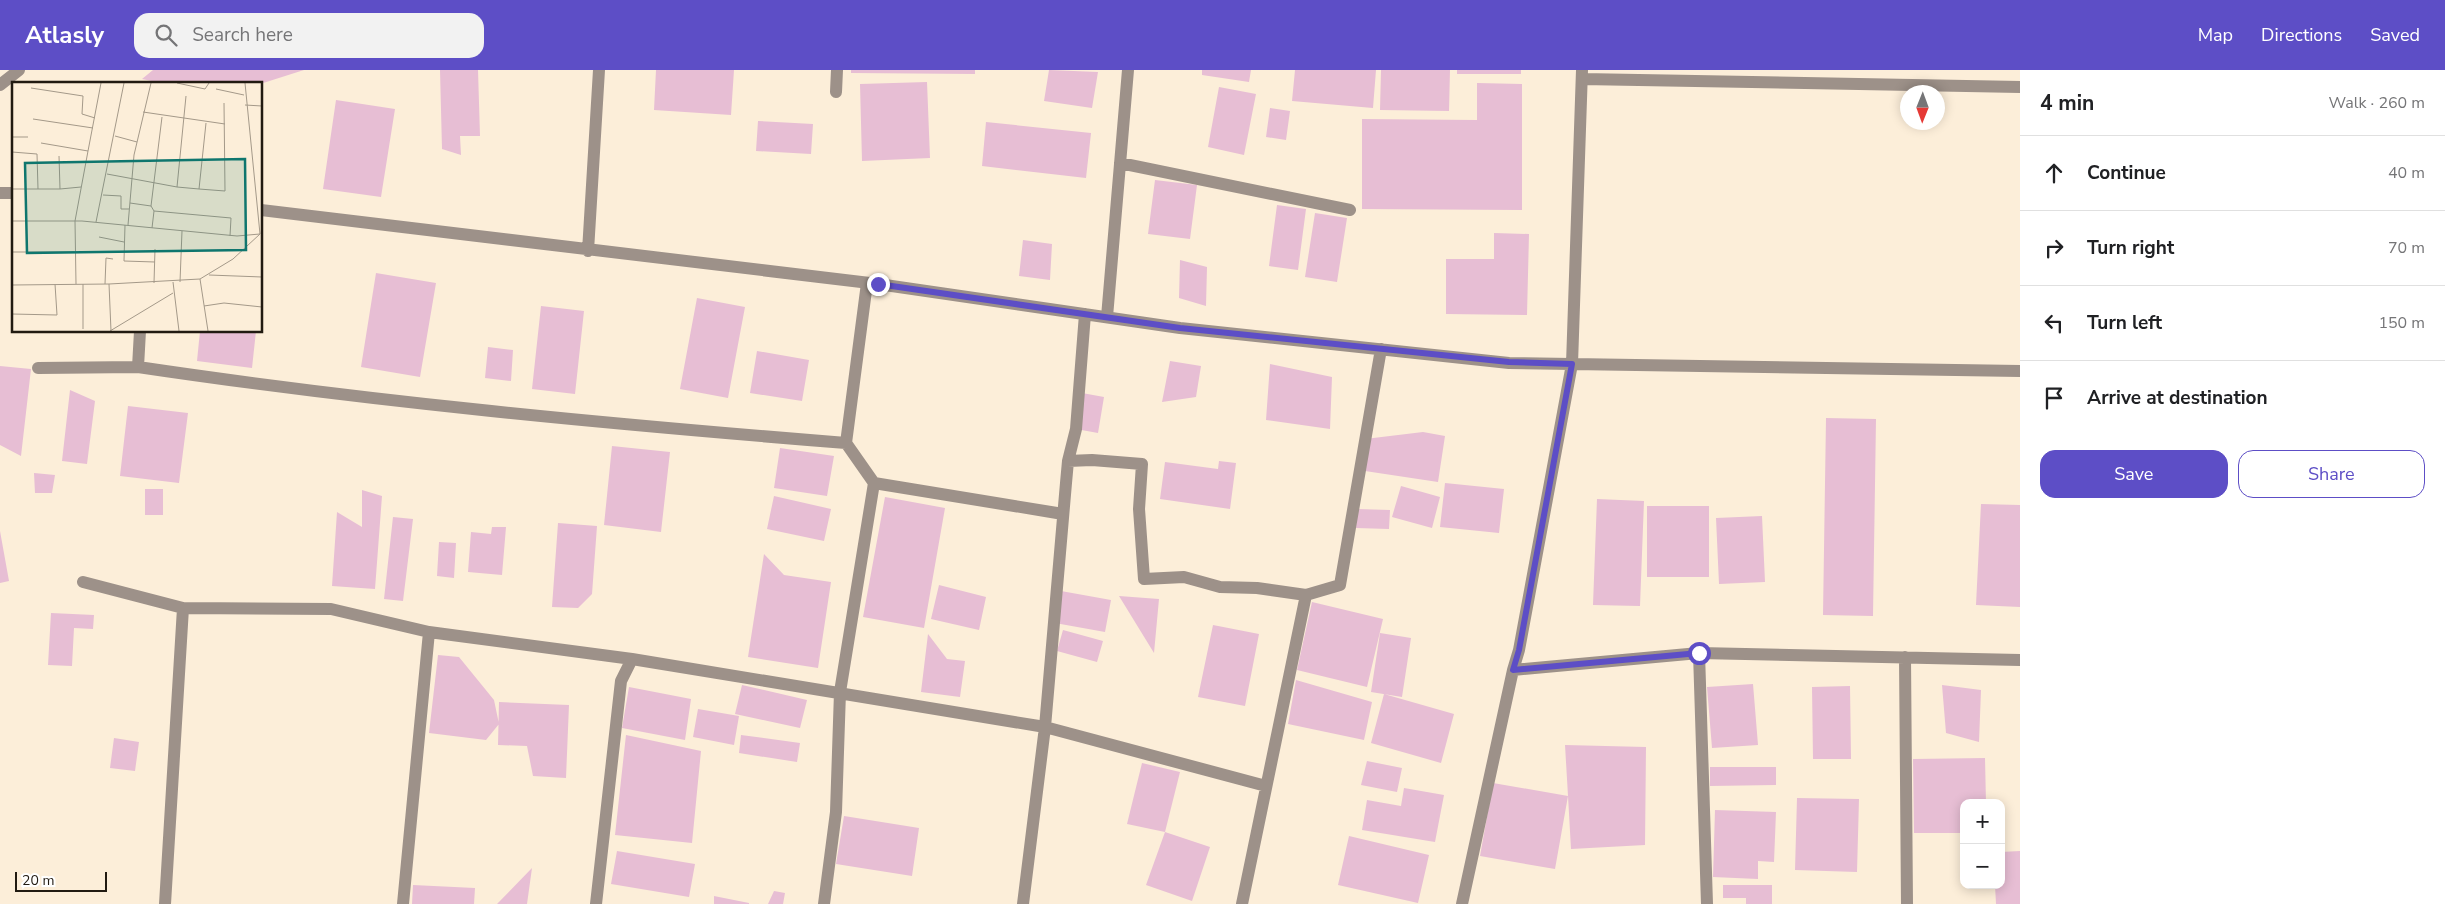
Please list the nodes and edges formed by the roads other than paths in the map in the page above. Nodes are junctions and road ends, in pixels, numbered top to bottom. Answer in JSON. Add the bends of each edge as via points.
{"nodes":[{"id":1,"x":19,"y":70,"type":"edge"},
{"id":2,"x":599,"y":70,"type":"edge"},
{"id":3,"x":837,"y":70,"type":"edge"},
{"id":4,"x":1128,"y":70,"type":"edge"},
{"id":5,"x":1582,"y":75,"type":"edge"},
{"id":6,"x":0,"y":85,"type":"edge"},
{"id":7,"x":2020,"y":87,"type":"edge"},
{"id":8,"x":836,"y":92,"type":"dead end"},
{"id":9,"x":1120,"y":163,"type":"junction"},
{"id":10,"x":262,"y":210,"type":"edge"},
{"id":11,"x":1350,"y":210,"type":"dead end"},
{"id":12,"x":588,"y":251,"type":"junction"},
{"id":13,"x":867,"y":282,"type":"junction"},
{"id":14,"x":1085,"y":314,"type":"junction"},
{"id":15,"x":1107,"y":317,"type":"junction"},
{"id":16,"x":140,"y":332,"type":"edge"},
{"id":17,"x":1381,"y":349,"type":"junction"},
{"id":18,"x":1572,"y":364,"type":"junction"},
{"id":19,"x":138,"y":367,"type":"junction"},
{"id":20,"x":38,"y":368,"type":"dead end"},
{"id":21,"x":2020,"y":371,"type":"edge"},
{"id":22,"x":846,"y":443,"type":"junction"},
{"id":23,"x":1068,"y":461,"type":"junction"},
{"id":24,"x":874,"y":483,"type":"junction"},
{"id":25,"x":1063,"y":514,"type":"junction"},
{"id":26,"x":83,"y":582,"type":"dead end"},
{"id":27,"x":1306,"y":595,"type":"junction"},
{"id":28,"x":183,"y":608,"type":"junction"},
{"id":29,"x":429,"y":632,"type":"junction"},
{"id":30,"x":1699,"y":653,"type":"junction"},
{"id":31,"x":1905,"y":657,"type":"junction"},
{"id":32,"x":632,"y":659,"type":"junction"},
{"id":33,"x":2020,"y":660,"type":"edge"},
{"id":34,"x":1513,"y":670,"type":"junction"},
{"id":35,"x":840,"y":692,"type":"junction"},
{"id":36,"x":1045,"y":727,"type":"junction"},
{"id":37,"x":1266,"y":786,"type":"junction"},
{"id":38,"x":165,"y":904,"type":"edge"},
{"id":39,"x":403,"y":904,"type":"edge"},
{"id":40,"x":596,"y":904,"type":"edge"},
{"id":41,"x":824,"y":904,"type":"edge"},
{"id":42,"x":1023,"y":904,"type":"edge"},
{"id":43,"x":1242,"y":904,"type":"edge"},
{"id":44,"x":1462,"y":904,"type":"edge"},
{"id":45,"x":1706,"y":904,"type":"edge"},
{"id":46,"x":1907,"y":904,"type":"edge"}],
"edges":[{"from":1,"to":6,"type":"street"},
{"from":2,"to":12,"type":"street"},
{"from":3,"to":8,"type":"street"},
{"from":4,"to":9,"type":"street"},
{"from":5,"to":7,"type":"street"},
{"from":5,"to":18,"type":"street"},
{"from":9,"to":11,"type":"street"},
{"from":9,"to":15,"type":"street"},
{"from":10,"to":12,"type":"street"},
{"from":12,"to":13,"type":"street"},
{"from":13,"to":14,"type":"street"},
{"from":13,"to":22,"type":"street"},
{"from":14,"to":15,"type":"street"},
{"from":14,"to":23,"type":"street","via":[[1076,429]]},
{"from":15,"to":17,"type":"street"},
{"from":16,"to":19,"type":"street"},
{"from":17,"to":18,"type":"street","via":[[1509,362]]},
{"from":17,"to":27,"type":"street","via":[[1340,585]]},
{"from":18,"to":21,"type":"street"},
{"from":18,"to":34,"type":"street"},
{"from":19,"to":20,"type":"street"},
{"from":19,"to":22,"type":"street","via":[[286,389],[494,412]]},
{"from":22,"to":24,"type":"street"},
{"from":23,"to":25,"type":"street"},
{"from":23,"to":27,"type":"street","via":[[1142,464],[1139,509],[1144,579],[1184,577],[1220,587]]},
{"from":24,"to":25,"type":"street"},
{"from":24,"to":35,"type":"street"},
{"from":25,"to":36,"type":"street"},
{"from":26,"to":28,"type":"street"},
{"from":27,"to":37,"type":"street"},
{"from":28,"to":29,"type":"street","via":[[331,609]]},
{"from":28,"to":38,"type":"street"},
{"from":29,"to":32,"type":"street"},
{"from":29,"to":39,"type":"street"},
{"from":30,"to":31,"type":"street"},
{"from":30,"to":34,"type":"street"},
{"from":30,"to":45,"type":"street"},
{"from":31,"to":33,"type":"street"},
{"from":31,"to":46,"type":"street"},
{"from":32,"to":35,"type":"street"},
{"from":32,"to":40,"type":"street","via":[[621,681]]},
{"from":34,"to":44,"type":"street"},
{"from":35,"to":36,"type":"street"},
{"from":35,"to":41,"type":"street","via":[[836,812]]},
{"from":36,"to":37,"type":"street"},
{"from":36,"to":42,"type":"street"},
{"from":37,"to":43,"type":"street"}]}
